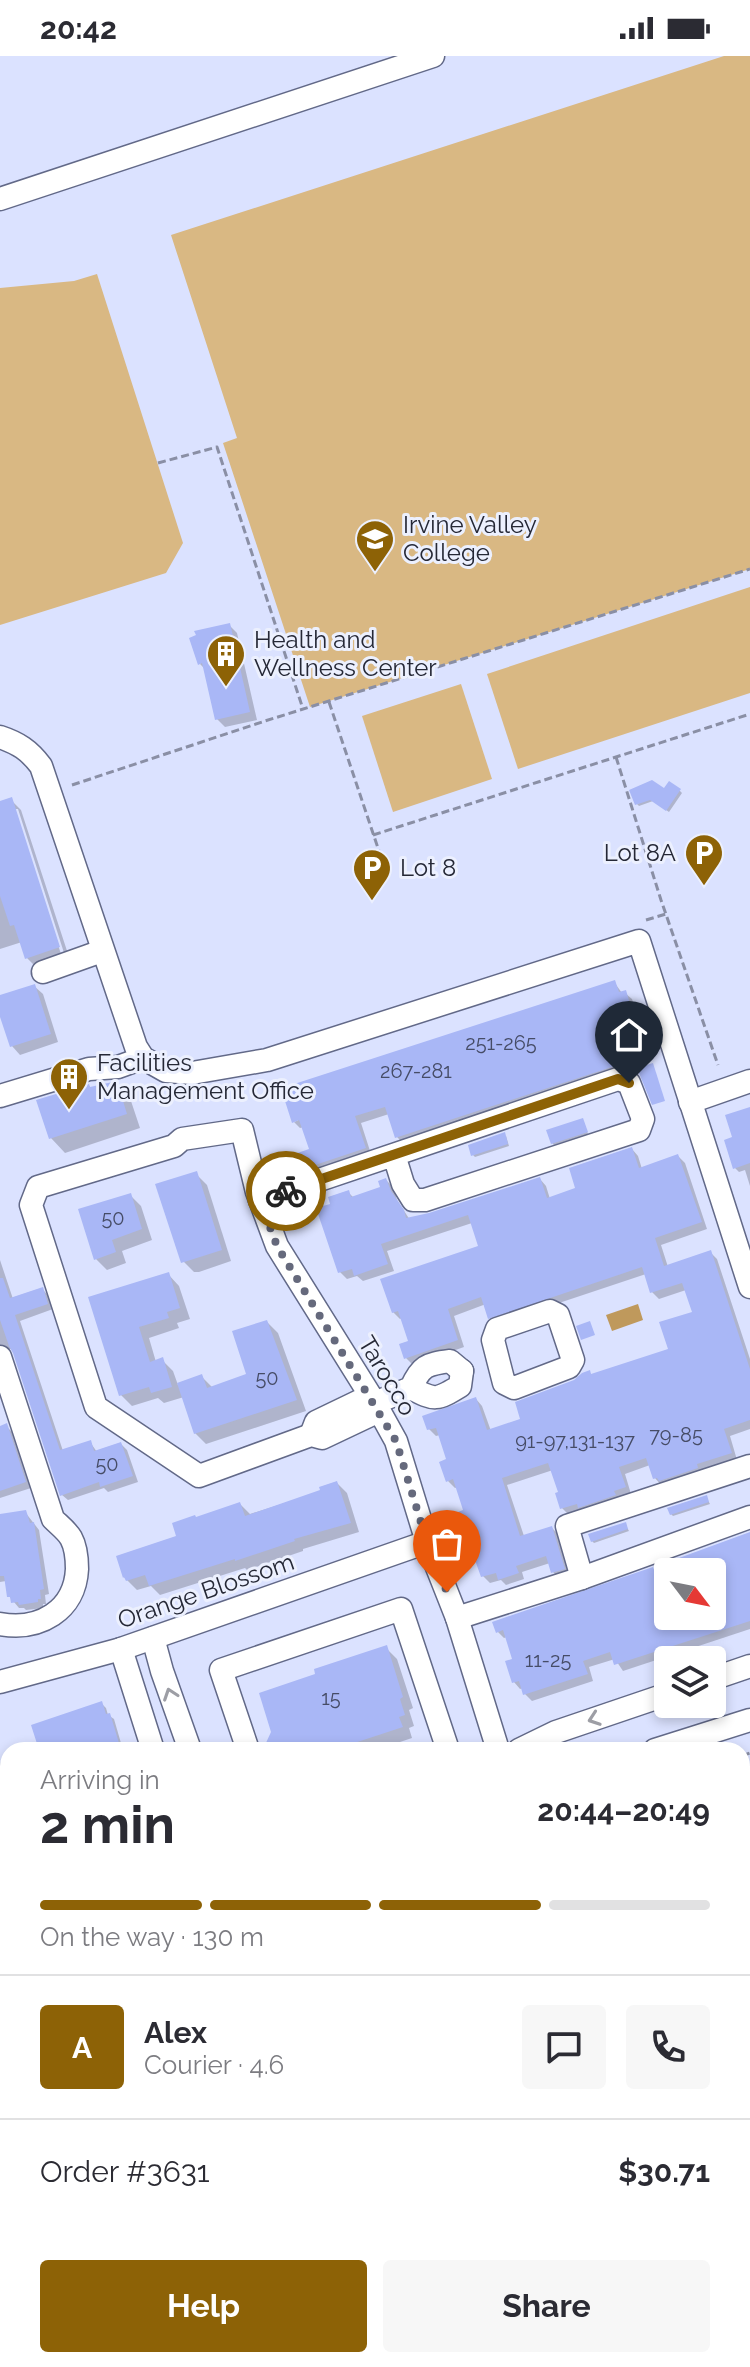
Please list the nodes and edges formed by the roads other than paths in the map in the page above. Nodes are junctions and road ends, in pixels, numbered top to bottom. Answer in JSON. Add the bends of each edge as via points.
{"nodes":[{"id":1,"x":433,"y":56,"type":"edge"},
{"id":2,"x":0,"y":199,"type":"edge"},
{"id":3,"x":0,"y":737,"type":"edge"},
{"id":4,"x":102,"y":951,"type":"junction"},
{"id":5,"x":43,"y":972,"type":"dead end"},
{"id":6,"x":143,"y":1058,"type":"junction"},
{"id":7,"x":750,"y":1081,"type":"edge"},
{"id":8,"x":0,"y":1096,"type":"edge"},
{"id":9,"x":690,"y":1102,"type":"junction"},
{"id":10,"x":394,"y":1155,"type":"junction"},
{"id":11,"x":260,"y":1200,"type":"junction"},
{"id":12,"x":750,"y":1287,"type":"edge"},
{"id":13,"x":0,"y":1357,"type":"edge"},
{"id":14,"x":498,"y":1358,"type":"dead end"},
{"id":15,"x":462,"y":1371,"type":"junction"},
{"id":16,"x":411,"y":1388,"type":"junction"},
{"id":17,"x":374,"y":1403,"type":"junction"},
{"id":18,"x":750,"y":1466,"type":"edge"},
{"id":19,"x":750,"y":1517,"type":"edge"},
{"id":20,"x":427,"y":1542,"type":"junction"},
{"id":21,"x":582,"y":1578,"type":"junction"},
{"id":22,"x":457,"y":1618,"type":"junction"},
{"id":23,"x":0,"y":1624,"type":"edge"},
{"id":24,"x":153,"y":1638,"type":"junction"},
{"id":25,"x":121,"y":1649,"type":"junction"},
{"id":26,"x":750,"y":1666,"type":"edge"},
{"id":27,"x":726,"y":1674,"type":"edge"},
{"id":28,"x":0,"y":1681,"type":"edge"},
{"id":29,"x":654,"y":1699,"type":"edge"},
{"id":30,"x":750,"y":1720,"type":"edge"},
{"id":31,"x":150,"y":1742,"type":"edge"},
{"id":32,"x":187,"y":1742,"type":"edge"},
{"id":33,"x":245,"y":1742,"type":"edge"},
{"id":34,"x":446,"y":1742,"type":"edge"},
{"id":35,"x":496,"y":1742,"type":"edge"},
{"id":36,"x":535,"y":1742,"type":"edge"},
{"id":37,"x":680,"y":1742,"type":"edge"}],
"edges":[{"from":1,"to":2,"type":"street"},
{"from":3,"to":4,"type":"street","via":[[17,742],[41,766]]},
{"from":4,"to":5,"type":"street"},
{"from":4,"to":6,"type":"street"},
{"from":6,"to":8,"type":"street"},
{"from":6,"to":9,"type":"street","via":[[166,1071],[192,1073],[267,1060],[639,941]]},
{"from":7,"to":9,"type":"street"},
{"from":9,"to":12,"type":"street"},
{"from":10,"to":10,"type":"street","via":[[618,1079],[629,1083],[643,1119],[639,1130],[425,1200],[413,1200]]},
{"from":10,"to":11,"type":"street"},
{"from":11,"to":17,"type":"street","name":"Tarocco","via":[[277,1246]]},
{"from":11,"to":17,"type":"street","name":"Tarocco","via":[[245,1138],[182,1139],[174,1146],[38,1187],[31,1205],[96,1407],[199,1476],[311,1435],[316,1422]]},
{"from":13,"to":23,"type":"street","via":[[53,1519],[71,1538],[77,1555],[75,1585],[57,1612],[30,1625]]},
{"from":14,"to":15,"type":"street"},
{"from":15,"to":16,"type":"street","via":[[450,1361],[429,1364]]},
{"from":15,"to":16,"type":"street","via":[[460,1386],[443,1396],[429,1398]]},
{"from":16,"to":17,"type":"street"},
{"from":17,"to":20,"type":"street","name":"Tarocco","via":[[396,1441]]},
{"from":18,"to":21,"type":"street","via":[[567,1526]]},
{"from":19,"to":21,"type":"street"},
{"from":20,"to":22,"type":"street","name":"Tarocco"},
{"from":20,"to":24,"type":"street","name":"Orange Blossom"},
{"from":21,"to":22,"type":"street"},
{"from":22,"to":35,"type":"street","name":"Tarocco"},
{"from":24,"to":25,"type":"street","name":"Orange Blossom"},
{"from":32,"to":24,"type":"street","one_way":true},
{"from":25,"to":28,"type":"street","name":"Orange Blossom"},
{"from":25,"to":31,"type":"street"},
{"from":26,"to":27,"type":"street"},
{"from":29,"to":36,"type":"street","one_way":true},
{"from":30,"to":37,"type":"street"},
{"from":33,"to":34,"type":"street","via":[[221,1670],[401,1609]]}]}
